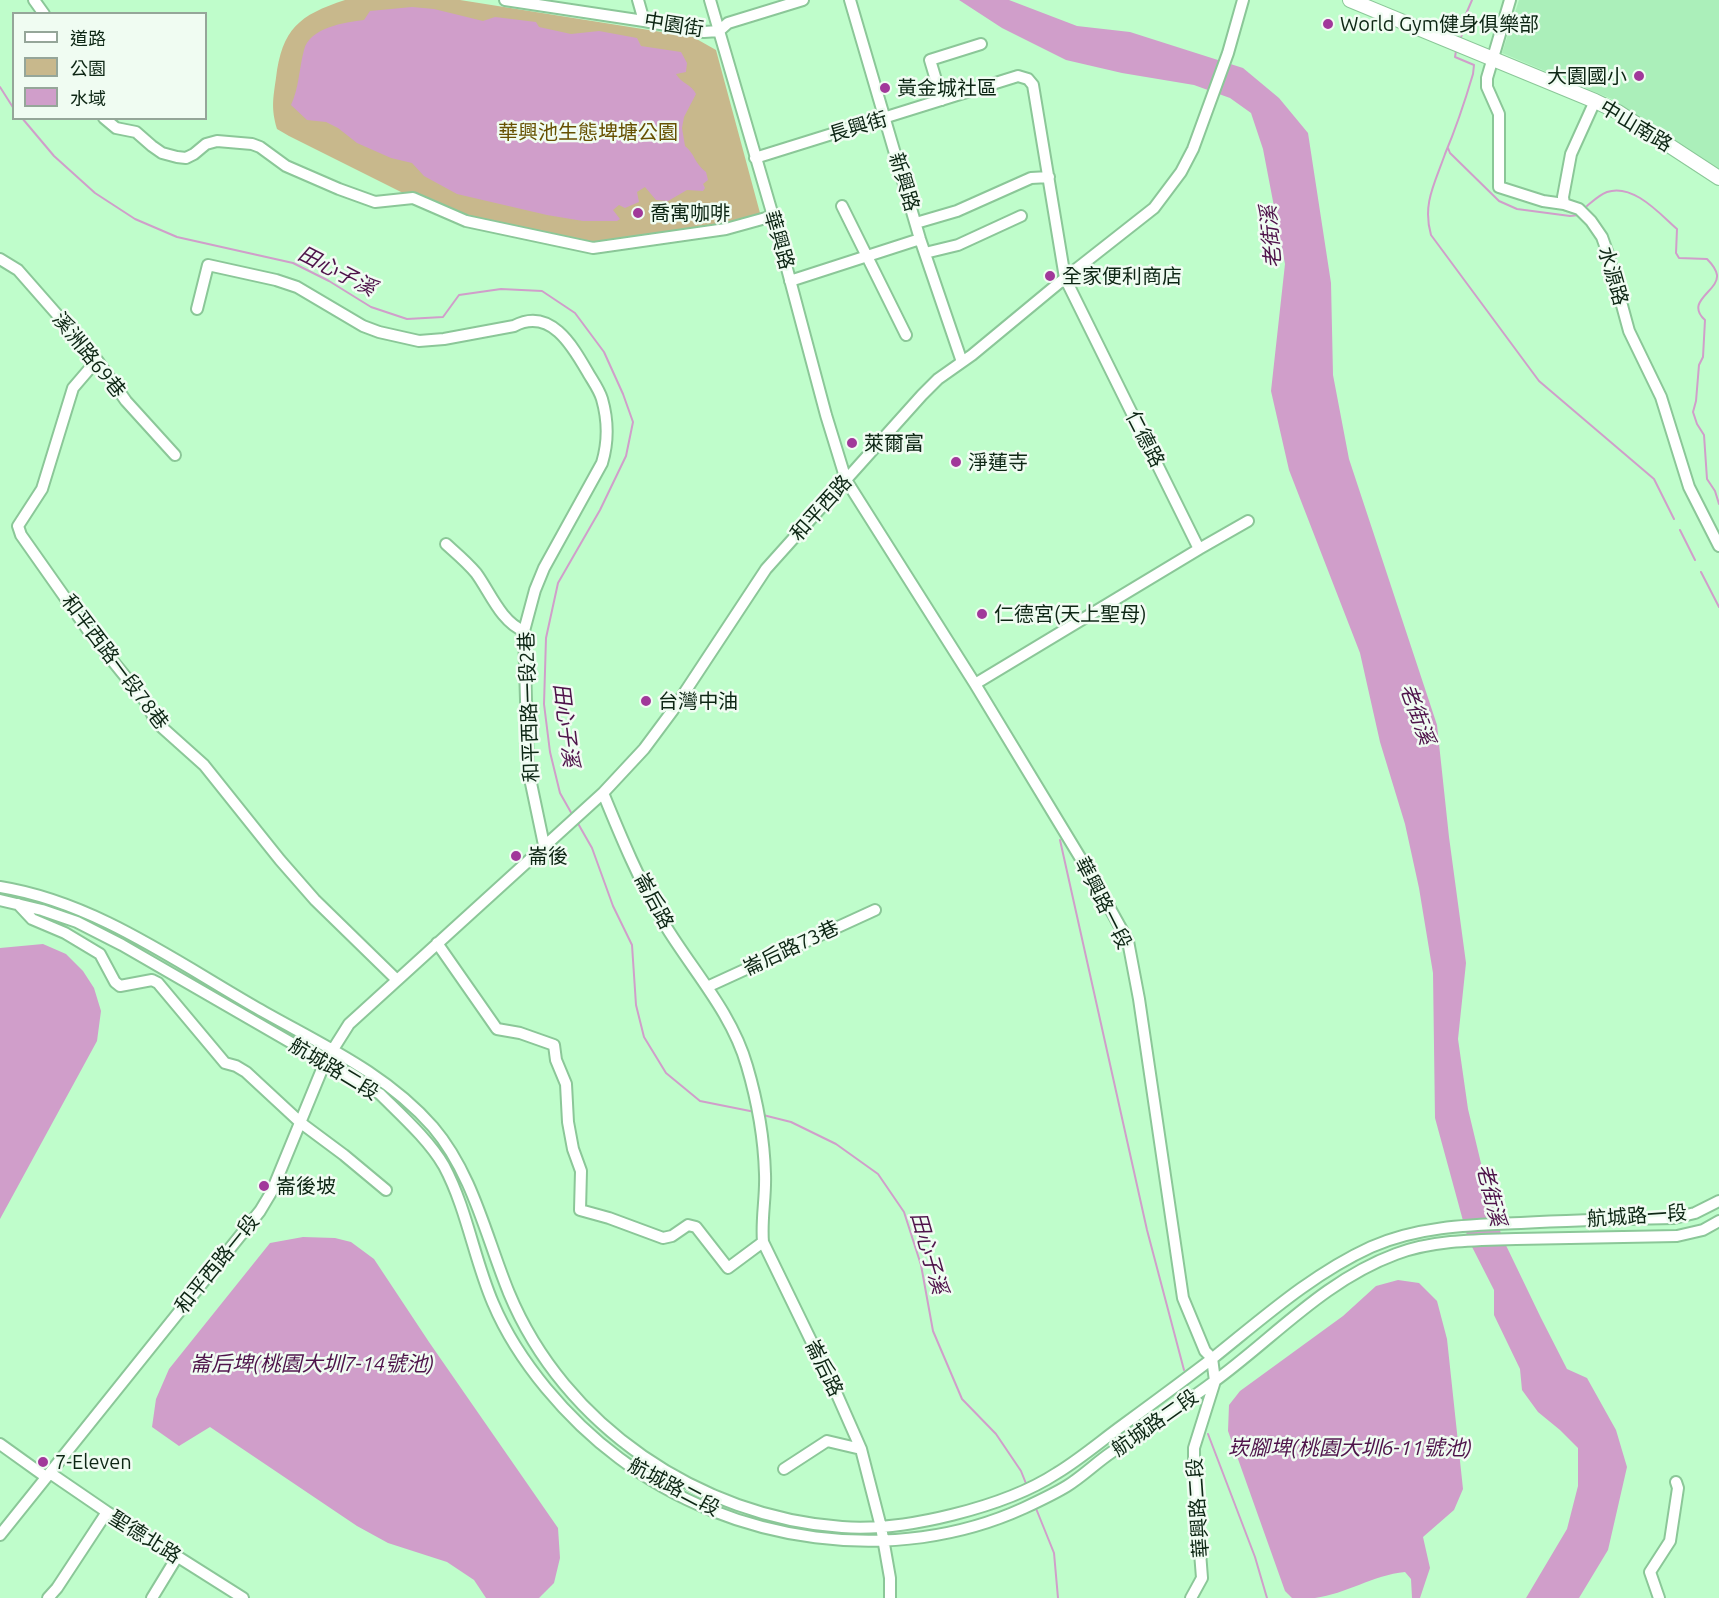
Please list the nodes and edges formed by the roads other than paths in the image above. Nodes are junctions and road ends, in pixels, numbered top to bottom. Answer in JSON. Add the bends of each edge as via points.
{"nodes":[{"id":1,"x":505,"y":0,"type":"edge"},
{"id":2,"x":638,"y":0,"type":"edge"},
{"id":3,"x":710,"y":0,"type":"edge"},
{"id":4,"x":802,"y":0,"type":"edge"},
{"id":5,"x":850,"y":0,"type":"edge"},
{"id":6,"x":1243,"y":0,"type":"edge"},
{"id":7,"x":1350,"y":0,"type":"edge"},
{"id":8,"x":1510,"y":0,"type":"edge"},
{"id":9,"x":517,"y":1,"type":"edge"},
{"id":10,"x":582,"y":6,"type":"edge"},
{"id":11,"x":644,"y":21,"type":"junction"},
{"id":12,"x":719,"y":31,"type":"junction"},
{"id":13,"x":981,"y":44,"type":"dead end"},
{"id":14,"x":1492,"y":59,"type":"junction"},
{"id":15,"x":1028,"y":79,"type":"joint"},
{"id":16,"x":942,"y":100,"type":"junction"},
{"id":17,"x":1595,"y":101,"type":"junction"},
{"id":18,"x":886,"y":119,"type":"junction"},
{"id":19,"x":106,"y":120,"type":"edge"},
{"id":20,"x":755,"y":158,"type":"junction"},
{"id":21,"x":1048,"y":177,"type":"junction"},
{"id":22,"x":1719,"y":178,"type":"edge"},
{"id":23,"x":1564,"y":204,"type":"junction"},
{"id":24,"x":842,"y":206,"type":"dead end"},
{"id":25,"x":773,"y":216,"type":"junction"},
{"id":26,"x":1021,"y":216,"type":"dead end"},
{"id":27,"x":916,"y":223,"type":"junction"},
{"id":28,"x":920,"y":239,"type":"junction"},
{"id":29,"x":925,"y":252,"type":"junction"},
{"id":30,"x":866,"y":256,"type":"junction"},
{"id":31,"x":0,"y":259,"type":"edge"},
{"id":32,"x":1065,"y":278,"type":"junction"},
{"id":33,"x":790,"y":281,"type":"junction"},
{"id":34,"x":197,"y":309,"type":"dead end"},
{"id":35,"x":906,"y":335,"type":"dead end"},
{"id":36,"x":97,"y":360,"type":"junction"},
{"id":37,"x":962,"y":362,"type":"junction"},
{"id":38,"x":175,"y":455,"type":"dead end"},
{"id":39,"x":846,"y":480,"type":"junction"},
{"id":40,"x":1248,"y":521,"type":"dead end"},
{"id":41,"x":446,"y":544,"type":"dead end"},
{"id":42,"x":1719,"y":546,"type":"edge"},
{"id":43,"x":1198,"y":549,"type":"junction"},
{"id":44,"x":524,"y":631,"type":"junction"},
{"id":45,"x":975,"y":684,"type":"junction"},
{"id":46,"x":603,"y":792,"type":"junction"},
{"id":47,"x":560,"y":831,"type":"joint"},
{"id":48,"x":544,"y":846,"type":"junction"},
{"id":49,"x":1,"y":885,"type":"edge"},
{"id":50,"x":0,"y":900,"type":"edge"},
{"id":51,"x":19,"y":904,"type":"junction"},
{"id":52,"x":875,"y":910,"type":"dead end"},
{"id":53,"x":437,"y":943,"type":"junction"},
{"id":54,"x":396,"y":979,"type":"junction"},
{"id":55,"x":707,"y":987,"type":"junction"},
{"id":56,"x":332,"y":1050,"type":"junction"},
{"id":57,"x":325,"y":1062,"type":"junction"},
{"id":58,"x":301,"y":1122,"type":"junction"},
{"id":59,"x":386,"y":1190,"type":"dead end"},
{"id":60,"x":1719,"y":1201,"type":"edge"},
{"id":61,"x":1719,"y":1221,"type":"edge"},
{"id":62,"x":1434,"y":1228,"type":"joint"},
{"id":63,"x":764,"y":1242,"type":"junction"},
{"id":64,"x":1440,"y":1243,"type":"joint"},
{"id":65,"x":1212,"y":1358,"type":"junction"},
{"id":66,"x":1215,"y":1382,"type":"junction"},
{"id":67,"x":0,"y":1443,"type":"edge"},
{"id":68,"x":861,"y":1449,"type":"junction"},
{"id":69,"x":784,"y":1469,"type":"dead end"},
{"id":70,"x":48,"y":1475,"type":"junction"},
{"id":71,"x":1676,"y":1482,"type":"dead end"},
{"id":72,"x":107,"y":1512,"type":"junction"},
{"id":73,"x":881,"y":1527,"type":"junction"},
{"id":74,"x":0,"y":1535,"type":"edge"},
{"id":75,"x":884,"y":1541,"type":"junction"},
{"id":76,"x":177,"y":1557,"type":"junction"},
{"id":77,"x":48,"y":1598,"type":"edge"},
{"id":78,"x":152,"y":1598,"type":"edge"},
{"id":79,"x":243,"y":1598,"type":"edge"},
{"id":80,"x":890,"y":1598,"type":"edge"},
{"id":81,"x":1191,"y":1598,"type":"edge"},
{"id":82,"x":1659,"y":1598,"type":"edge"}],
"edges":[{"from":1,"to":9,"type":"street","name":"中園街"},
{"from":2,"to":11,"type":"street"},
{"from":3,"to":12,"type":"street","name":"華興路"},
{"from":4,"to":12,"type":"street","name":"中園街","via":[[728,23]]},
{"from":5,"to":18,"type":"street","name":"新興路"},
{"from":6,"to":32,"type":"street","name":"和平西路","via":[[1193,149],[1181,172],[1154,208]]},
{"from":7,"to":14,"type":"main road","name":"中山南路"},
{"from":8,"to":14,"type":"street"},
{"from":9,"to":10,"type":"street","name":"中園街"},
{"from":10,"to":11,"type":"street","name":"中園街"},
{"from":11,"to":12,"type":"street","name":"中園街"},
{"from":12,"to":20,"type":"street","name":"華興路"},
{"from":13,"to":16,"type":"street","via":[[930,60]]},
{"from":14,"to":17,"type":"main road","name":"中山南路"},
{"from":14,"to":23,"type":"street","name":"水源路","via":[[1487,87],[1499,114],[1499,187]]},
{"from":15,"to":16,"type":"street","name":"長興街","via":[[1018,76]]},
{"from":15,"to":21,"type":"street","name":"仁德路","via":[[1033,85]]},
{"from":16,"to":18,"type":"street","name":"長興街"},
{"from":17,"to":22,"type":"main road","name":"中山南路"},
{"from":17,"to":23,"type":"street","via":[[1571,154]]},
{"from":18,"to":20,"type":"street","name":"長興街"},
{"from":18,"to":27,"type":"street","name":"新興路"},
{"from":19,"to":25,"type":"street","via":[[116,128],[136,132],[157,150],[177,157],[186,158],[217,141],[252,144],[286,166],[375,202],[413,198],[466,221],[592,248],[726,229]]},
{"from":20,"to":25,"type":"street","name":"華興路"},
{"from":21,"to":27,"type":"street","via":[[1031,178],[957,211]]},
{"from":21,"to":32,"type":"street","name":"仁德路"},
{"from":23,"to":42,"type":"street","name":"水源路","via":[[1586,214],[1602,237],[1629,331],[1661,397],[1689,488]]},
{"from":24,"to":30,"type":"street"},
{"from":25,"to":33,"type":"street","name":"華興路"},
{"from":26,"to":29,"type":"street","via":[[958,245]]},
{"from":27,"to":28,"type":"street","name":"新興路"},
{"from":28,"to":29,"type":"street","name":"新興路"},
{"from":28,"to":30,"type":"street"},
{"from":29,"to":37,"type":"street","name":"新興路"},
{"from":30,"to":33,"type":"street"},
{"from":30,"to":35,"type":"street"},
{"from":31,"to":36,"type":"street","name":"溪洲路69巷","via":[[18,270]]},
{"from":32,"to":37,"type":"street","name":"和平西路"},
{"from":32,"to":43,"type":"street","name":"仁德路"},
{"from":33,"to":39,"type":"street","name":"華興路"},
{"from":34,"to":44,"type":"street","name":"和平西路一段2巷","via":[[208,265],[297,287],[363,326],[419,341],[538,321],[566,337],[602,400],[606,450],[544,568]]},
{"from":36,"to":38,"type":"street","name":"溪洲路69巷","via":[[126,401]]},
{"from":36,"to":54,"type":"street","name":"和平西路一段78巷","via":[[73,388],[42,489],[18,526],[21,536],[90,633],[146,702],[156,722],[204,765],[315,900]]},
{"from":37,"to":39,"type":"street","name":"和平西路","via":[[922,395]]},
{"from":39,"to":45,"type":"street","name":"華興路一段"},
{"from":39,"to":46,"type":"street","name":"和平西路","via":[[766,569],[673,710],[644,749]]},
{"from":40,"to":43,"type":"street"},
{"from":41,"to":44,"type":"street","via":[[468,563],[516,628]]},
{"from":43,"to":45,"type":"street"},
{"from":44,"to":48,"type":"street","name":"和平西路一段2巷","via":[[528,769]]},
{"from":45,"to":65,"type":"street","name":"華興路一段","via":[[1128,941],[1184,1298],[1205,1351]]},
{"from":46,"to":47,"type":"street","name":"和平西路"},
{"from":46,"to":55,"type":"street","name":"崙后路","via":[[663,922]]},
{"from":47,"to":48,"type":"street","name":"和平西路一段"},
{"from":48,"to":53,"type":"street","name":"和平西路一段"},
{"from":49,"to":51,"type":"street"},
{"from":49,"to":56,"type":"street","name":"航城路二段","via":[[81,909]]},
{"from":50,"to":51,"type":"street","name":"航城路二段"},
{"from":51,"to":57,"type":"street","name":"航城路二段","via":[[77,922],[122,945]]},
{"from":51,"to":58,"type":"street","via":[[32,919],[100,954],[120,986],[152,980],[158,983],[225,1063],[246,1072]]},
{"from":52,"to":55,"type":"street","name":"崙后路73巷"},
{"from":53,"to":54,"type":"street","name":"和平西路一段"},
{"from":53,"to":63,"type":"street","via":[[497,1029],[554,1045],[566,1084],[568,1122],[581,1171],[580,1210],[663,1238],[688,1225],[696,1227],[728,1268]]},
{"from":54,"to":56,"type":"street","name":"和平西路一段","via":[[349,1024]]},
{"from":55,"to":63,"type":"street","name":"崙后路","via":[[739,1042],[747,1067],[763,1140]]},
{"from":56,"to":57,"type":"street","name":"和平西路一段"},
{"from":56,"to":73,"type":"street","name":"航城路二段","via":[[382,1080],[410,1104],[453,1155],[528,1331],[574,1398],[601,1424],[651,1463],[757,1513],[807,1524]]},
{"from":57,"to":58,"type":"street","name":"和平西路一段"},
{"from":57,"to":75,"type":"street","name":"航城路二段","via":[[380,1094],[443,1164],[493,1303],[513,1341],[538,1380],[619,1458],[664,1487],[747,1523],[830,1539]]},
{"from":58,"to":59,"type":"street"},
{"from":58,"to":70,"type":"street","name":"和平西路一段","via":[[260,1211]]},
{"from":60,"to":62,"type":"street","name":"航城路一段","via":[[1674,1218]]},
{"from":61,"to":64,"type":"street","name":"航城路一段","via":[[1703,1230],[1677,1236]]},
{"from":62,"to":65,"type":"street","name":"航城路二段","via":[[1372,1246],[1313,1280]]},
{"from":63,"to":68,"type":"street","name":"崙后路"},
{"from":64,"to":66,"type":"street","name":"航城路二段","via":[[1399,1253],[1344,1279]]},
{"from":65,"to":66,"type":"street","name":"華興路一段"},
{"from":65,"to":73,"type":"street","name":"航城路二段","via":[[1054,1475],[1017,1494],[939,1518]]},
{"from":66,"to":75,"type":"street","name":"航城路二段","via":[[1060,1490],[1027,1507],[994,1521]]},
{"from":66,"to":81,"type":"street","name":"華興路二段","via":[[1194,1448],[1202,1578]]},
{"from":67,"to":70,"type":"street","name":"聖德北路"},
{"from":68,"to":69,"type":"street","via":[[827,1441]]},
{"from":68,"to":73,"type":"street","name":"崙后路"},
{"from":70,"to":72,"type":"street","name":"聖德北路"},
{"from":70,"to":74,"type":"street","name":"和平西路一段"},
{"from":71,"to":82,"type":"street","via":[[1670,1540],[1650,1572]]},
{"from":72,"to":76,"type":"street","name":"聖德北路"},
{"from":72,"to":77,"type":"street"},
{"from":73,"to":75,"type":"street","name":"崙后路"},
{"from":75,"to":80,"type":"street","name":"崙后路"},
{"from":76,"to":78,"type":"street"},
{"from":76,"to":79,"type":"street","name":"聖德北路"}]}
